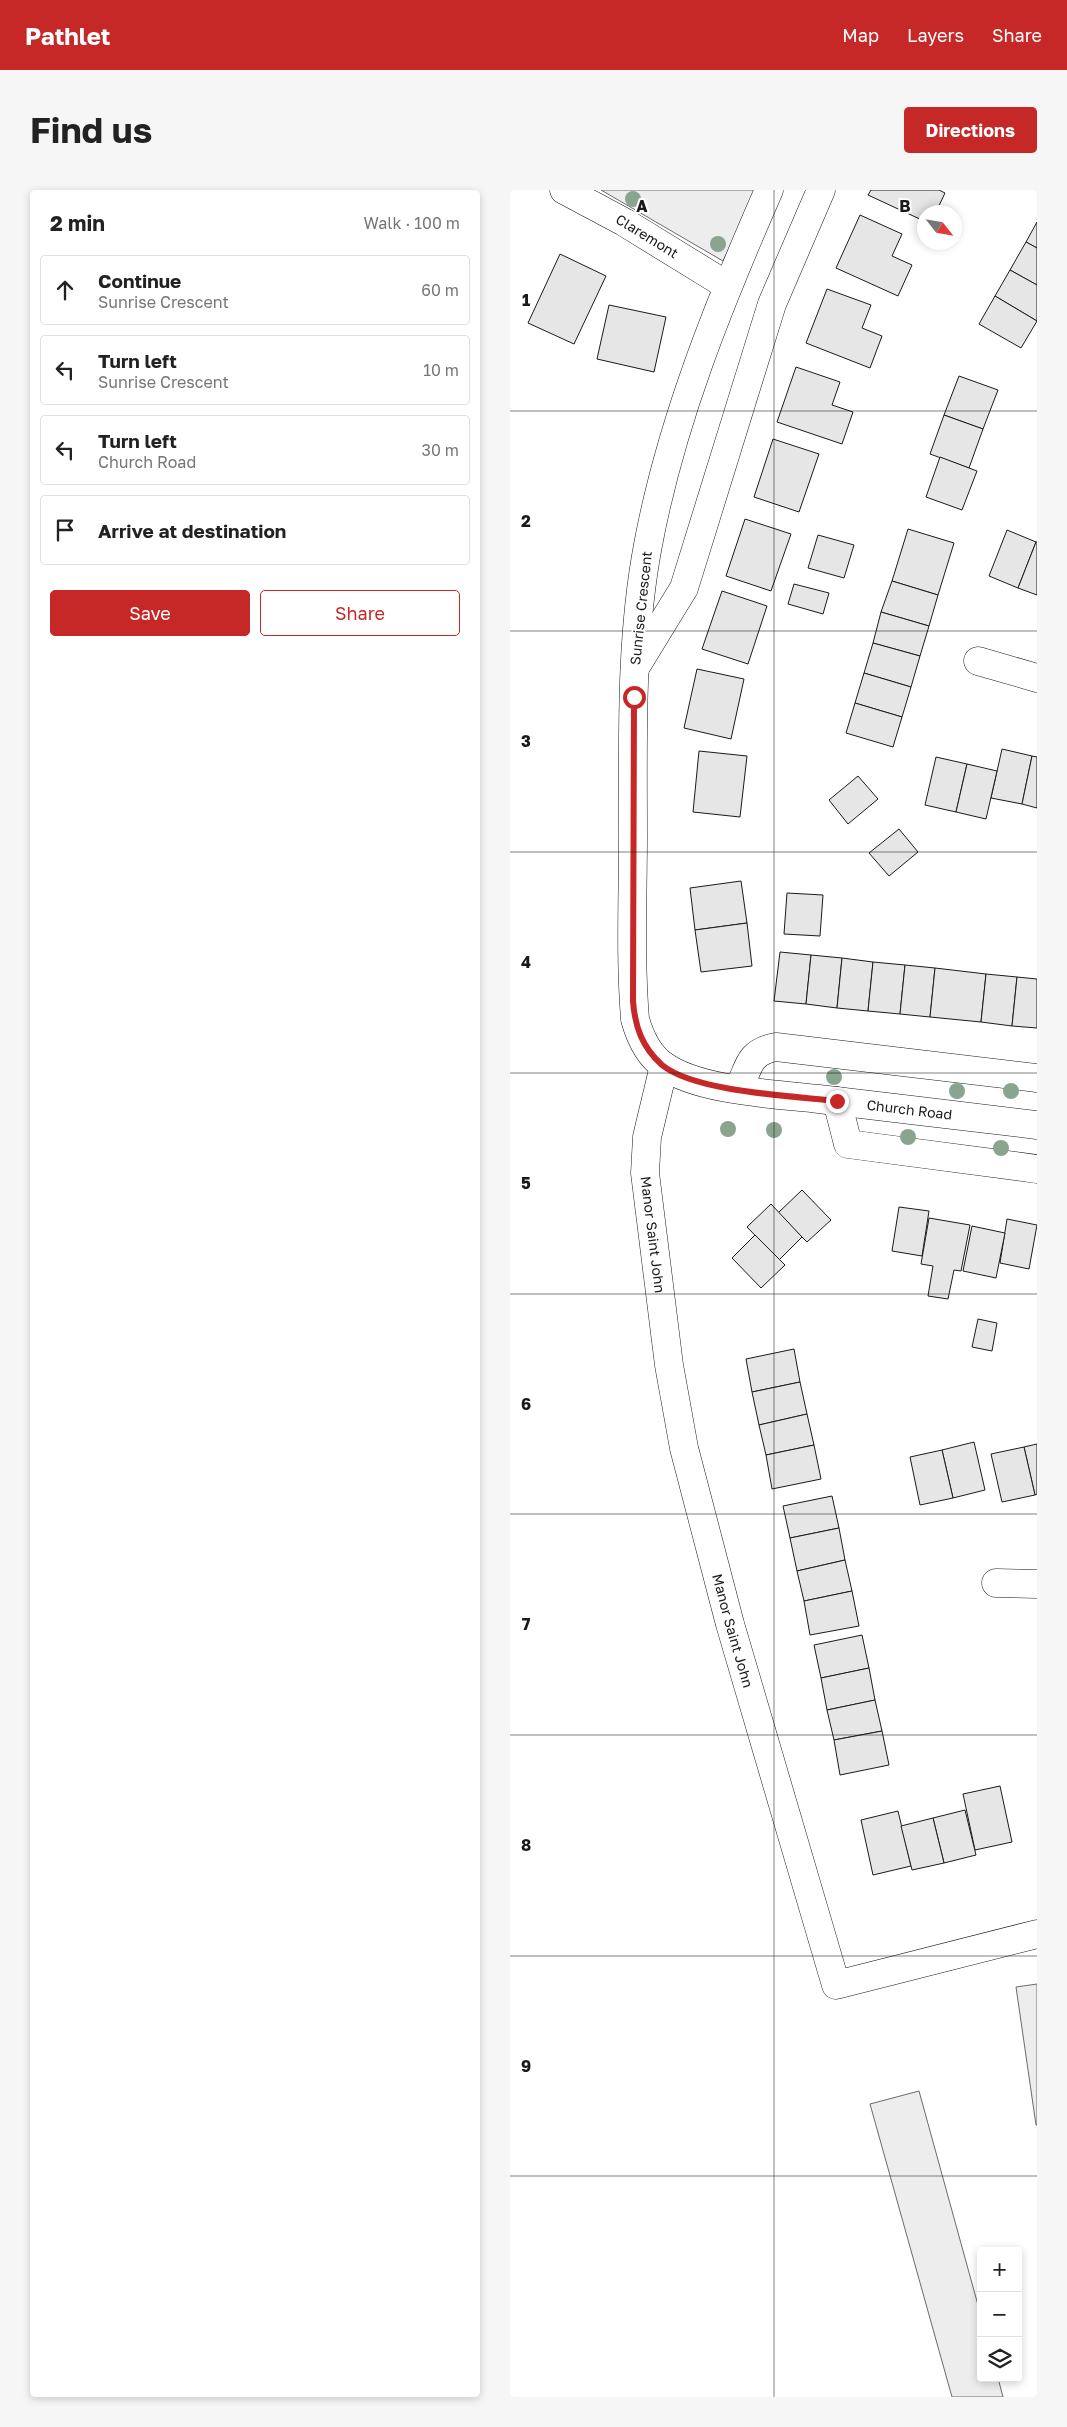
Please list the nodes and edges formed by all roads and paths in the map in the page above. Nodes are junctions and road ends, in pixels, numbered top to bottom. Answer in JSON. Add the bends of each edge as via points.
{"nodes":[{"id":1,"x":564,"y":190,"type":"edge"},
{"id":2,"x":769,"y":190,"type":"edge"},
{"id":3,"x":821,"y":190,"type":"edge"},
{"id":4,"x":728,"y":286,"type":"junction"},
{"id":5,"x":978,"y":661,"type":"dead end"},
{"id":6,"x":635,"y":668,"type":"junction"},
{"id":7,"x":1037,"y":678,"type":"edge"},
{"id":8,"x":664,"y":1066,"type":"junction"},
{"id":9,"x":1037,"y":1078,"type":"edge"},
{"id":10,"x":739,"y":1089,"type":"junction"},
{"id":11,"x":837,"y":1101,"type":"junction"},
{"id":12,"x":1037,"y":1125,"type":"edge"},
{"id":13,"x":1037,"y":1169,"type":"edge"},
{"id":14,"x":996,"y":1583,"type":"dead end"},
{"id":15,"x":1037,"y":1584,"type":"edge"},
{"id":16,"x":1037,"y":1934,"type":"edge"}],
"edges":[{"from":1,"to":4,"type":"street","name":"Claremont","via":[[624,222]]},
{"from":2,"to":4,"type":"street","name":"Sunrise Crescent"},
{"from":3,"to":6,"type":"street","via":[[772,304],[684,588]]},
{"from":4,"to":6,"type":"street","name":"Sunrise Crescent","via":[[682,414],[655,510],[641,592]]},
{"from":5,"to":7,"type":"street"},
{"from":6,"to":8,"type":"street","name":"Sunrise Crescent","via":[[634,1019],[646,1047]]},
{"from":8,"to":10,"type":"street","name":"Church Road","via":[[700,1081]]},
{"from":8,"to":16,"type":"street","name":"Manor Saint John","via":[[647,1137],[645,1173],[669,1365],[684,1448],[730,1624],[836,1985]]},
{"from":9,"to":10,"type":"street","via":[[776,1047],[761,1050],[751,1061]]},
{"from":10,"to":11,"type":"street","name":"Church Road"},
{"from":11,"to":12,"type":"street","name":"Church Road"},
{"from":11,"to":13,"type":"street","via":[[848,1144]]},
{"from":14,"to":15,"type":"street"}]}
